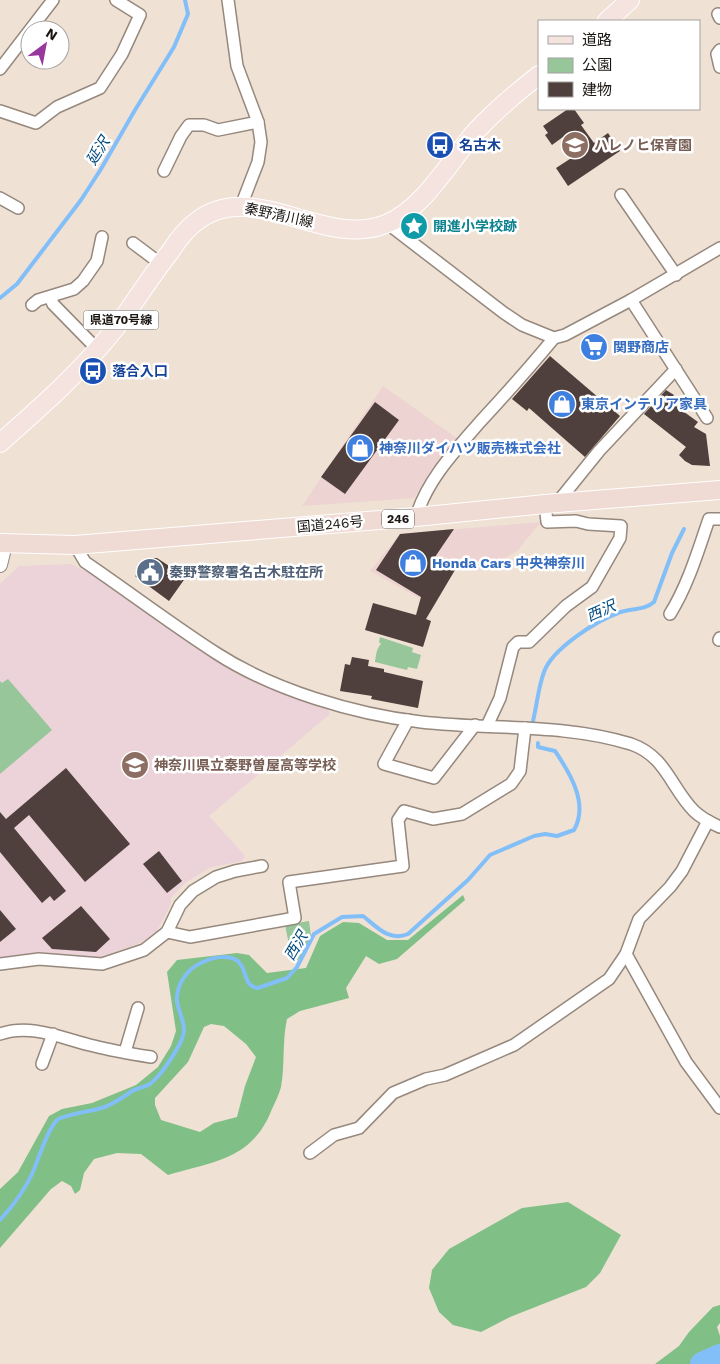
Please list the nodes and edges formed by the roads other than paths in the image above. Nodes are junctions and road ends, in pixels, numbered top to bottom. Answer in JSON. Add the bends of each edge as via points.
{"nodes":[{"id":1,"x":53,"y":0,"type":"edge"},
{"id":2,"x":116,"y":0,"type":"edge"},
{"id":3,"x":228,"y":0,"type":"edge"},
{"id":4,"x":630,"y":0,"type":"edge"},
{"id":5,"x":607,"y":20,"type":"edge"},
{"id":6,"x":720,"y":50,"type":"edge"},
{"id":7,"x":720,"y":67,"type":"edge"},
{"id":8,"x":0,"y":69,"type":"edge"},
{"id":9,"x":538,"y":76,"type":"edge"},
{"id":10,"x":0,"y":111,"type":"edge"},
{"id":11,"x":258,"y":122,"type":"junction"},
{"id":12,"x":164,"y":170,"type":"dead end"},
{"id":13,"x":622,"y":195,"type":"dead end"},
{"id":14,"x":0,"y":198,"type":"edge"},
{"id":15,"x":241,"y":206,"type":"junction"},
{"id":16,"x":18,"y":208,"type":"dead end"},
{"id":17,"x":388,"y":224,"type":"junction"},
{"id":18,"x":102,"y":238,"type":"dead end"},
{"id":19,"x":133,"y":243,"type":"dead end"},
{"id":20,"x":720,"y":248,"type":"edge"},
{"id":21,"x":160,"y":264,"type":"junction"},
{"id":22,"x":676,"y":275,"type":"junction"},
{"id":23,"x":50,"y":297,"type":"junction"},
{"id":24,"x":631,"y":300,"type":"junction"},
{"id":25,"x":32,"y":305,"type":"dead end"},
{"id":26,"x":554,"y":338,"type":"junction"},
{"id":27,"x":98,"y":350,"type":"junction"},
{"id":28,"x":676,"y":369,"type":"junction"},
{"id":29,"x":707,"y":418,"type":"dead end"},
{"id":30,"x":0,"y":443,"type":"edge"},
{"id":31,"x":720,"y":490,"type":"edge"},
{"id":32,"x":551,"y":504,"type":"junction"},
{"id":33,"x":416,"y":518,"type":"junction"},
{"id":34,"x":720,"y":519,"type":"edge"},
{"id":35,"x":3,"y":544,"type":"edge"},
{"id":36,"x":75,"y":545,"type":"junction"},
{"id":37,"x":0,"y":565,"type":"edge"},
{"id":38,"x":670,"y":614,"type":"dead end"},
{"id":39,"x":408,"y":720,"type":"junction"},
{"id":40,"x":481,"y":726,"type":"junction"},
{"id":41,"x":525,"y":728,"type":"junction"},
{"id":42,"x":708,"y":821,"type":"junction"},
{"id":43,"x":720,"y":827,"type":"edge"},
{"id":44,"x":262,"y":866,"type":"dead end"},
{"id":45,"x":167,"y":932,"type":"junction"},
{"id":46,"x":626,"y":954,"type":"junction"},
{"id":47,"x":0,"y":964,"type":"edge"},
{"id":48,"x":138,"y":1008,"type":"dead end"},
{"id":49,"x":0,"y":1034,"type":"edge"},
{"id":50,"x":53,"y":1034,"type":"junction"},
{"id":51,"x":125,"y":1052,"type":"junction"},
{"id":52,"x":151,"y":1057,"type":"dead end"},
{"id":53,"x":42,"y":1064,"type":"dead end"},
{"id":54,"x":720,"y":1108,"type":"edge"},
{"id":55,"x":310,"y":1153,"type":"dead end"}],
"edges":[{"from":1,"to":8,"type":"street"},
{"from":2,"to":10,"type":"street","via":[[142,11],[122,54],[100,88],[57,107],[36,123]]},
{"from":3,"to":11,"type":"street","via":[[238,66]]},
{"from":4,"to":5,"type":"main road"},
{"from":6,"to":7,"type":"street","via":[[717,54]]},
{"from":9,"to":17,"type":"main road","name":"秦野清川線","via":[[495,111],[424,195]]},
{"from":11,"to":12,"type":"street","via":[[218,130],[204,125],[189,125]]},
{"from":11,"to":15,"type":"street","via":[[261,142],[258,162]]},
{"from":13,"to":22,"type":"street"},
{"from":14,"to":16,"type":"street"},
{"from":15,"to":17,"type":"main road","name":"秦野清川線","via":[[338,229],[357,230]]},
{"from":15,"to":21,"type":"main road","name":"秦野清川線","number":"県道70号線","via":[[210,213],[196,221]]},
{"from":17,"to":26,"type":"street","via":[[510,317]]},
{"from":18,"to":23,"type":"street","via":[[97,260],[87,276],[74,289]]},
{"from":19,"to":21,"type":"street"},
{"from":20,"to":22,"type":"street"},
{"from":21,"to":27,"type":"main road","name":"秦野清川線","number":"県道70号線"},
{"from":22,"to":24,"type":"street"},
{"from":23,"to":25,"type":"street"},
{"from":23,"to":27,"type":"street"},
{"from":24,"to":26,"type":"street","via":[[565,336]]},
{"from":24,"to":28,"type":"street"},
{"from":26,"to":33,"type":"street","via":[[453,453],[420,502]]},
{"from":27,"to":30,"type":"main road","name":"秦野清川線","number":"県道70号線","via":[[60,390]]},
{"from":28,"to":29,"type":"street"},
{"from":28,"to":32,"type":"street"},
{"from":31,"to":32,"type":"highway","name":"国道246号","number":"246"},
{"from":32,"to":33,"type":"highway","name":"国道246号","number":"246"},
{"from":32,"to":40,"type":"street","via":[[547,522],[576,521],[621,526],[620,538],[592,587],[566,606],[529,642],[518,642],[513,647],[500,698]]},
{"from":33,"to":36,"type":"highway","name":"国道246号","number":"246"},
{"from":34,"to":38,"type":"street","via":[[709,519],[688,579]]},
{"from":35,"to":36,"type":"highway","name":"国道246号","number":"246"},
{"from":35,"to":37,"type":"street"},
{"from":36,"to":39,"type":"street","via":[[86,562],[217,654],[276,684],[354,710]]},
{"from":39,"to":40,"type":"street"},
{"from":39,"to":40,"type":"street","via":[[384,764],[434,778]]},
{"from":40,"to":41,"type":"street"},
{"from":41,"to":42,"type":"street","via":[[556,729],[640,748],[661,763],[684,799]]},
{"from":41,"to":45,"type":"street","via":[[520,772],[511,784],[462,814],[433,818],[404,811],[398,820],[404,866],[289,882],[295,918],[190,937]]},
{"from":42,"to":43,"type":"street"},
{"from":42,"to":46,"type":"street","via":[[682,871],[639,919]]},
{"from":44,"to":45,"type":"street","via":[[216,877],[193,891],[180,905]]},
{"from":45,"to":47,"type":"street","via":[[144,950],[102,964],[39,959]]},
{"from":46,"to":54,"type":"street","via":[[686,1062]]},
{"from":46,"to":55,"type":"street","via":[[609,978],[514,1045],[445,1076],[426,1079],[393,1093],[359,1128],[334,1135]]},
{"from":48,"to":51,"type":"street"},
{"from":49,"to":50,"type":"street","via":[[42,1031]]},
{"from":50,"to":51,"type":"street"},
{"from":50,"to":53,"type":"street"},
{"from":51,"to":52,"type":"street"}]}
